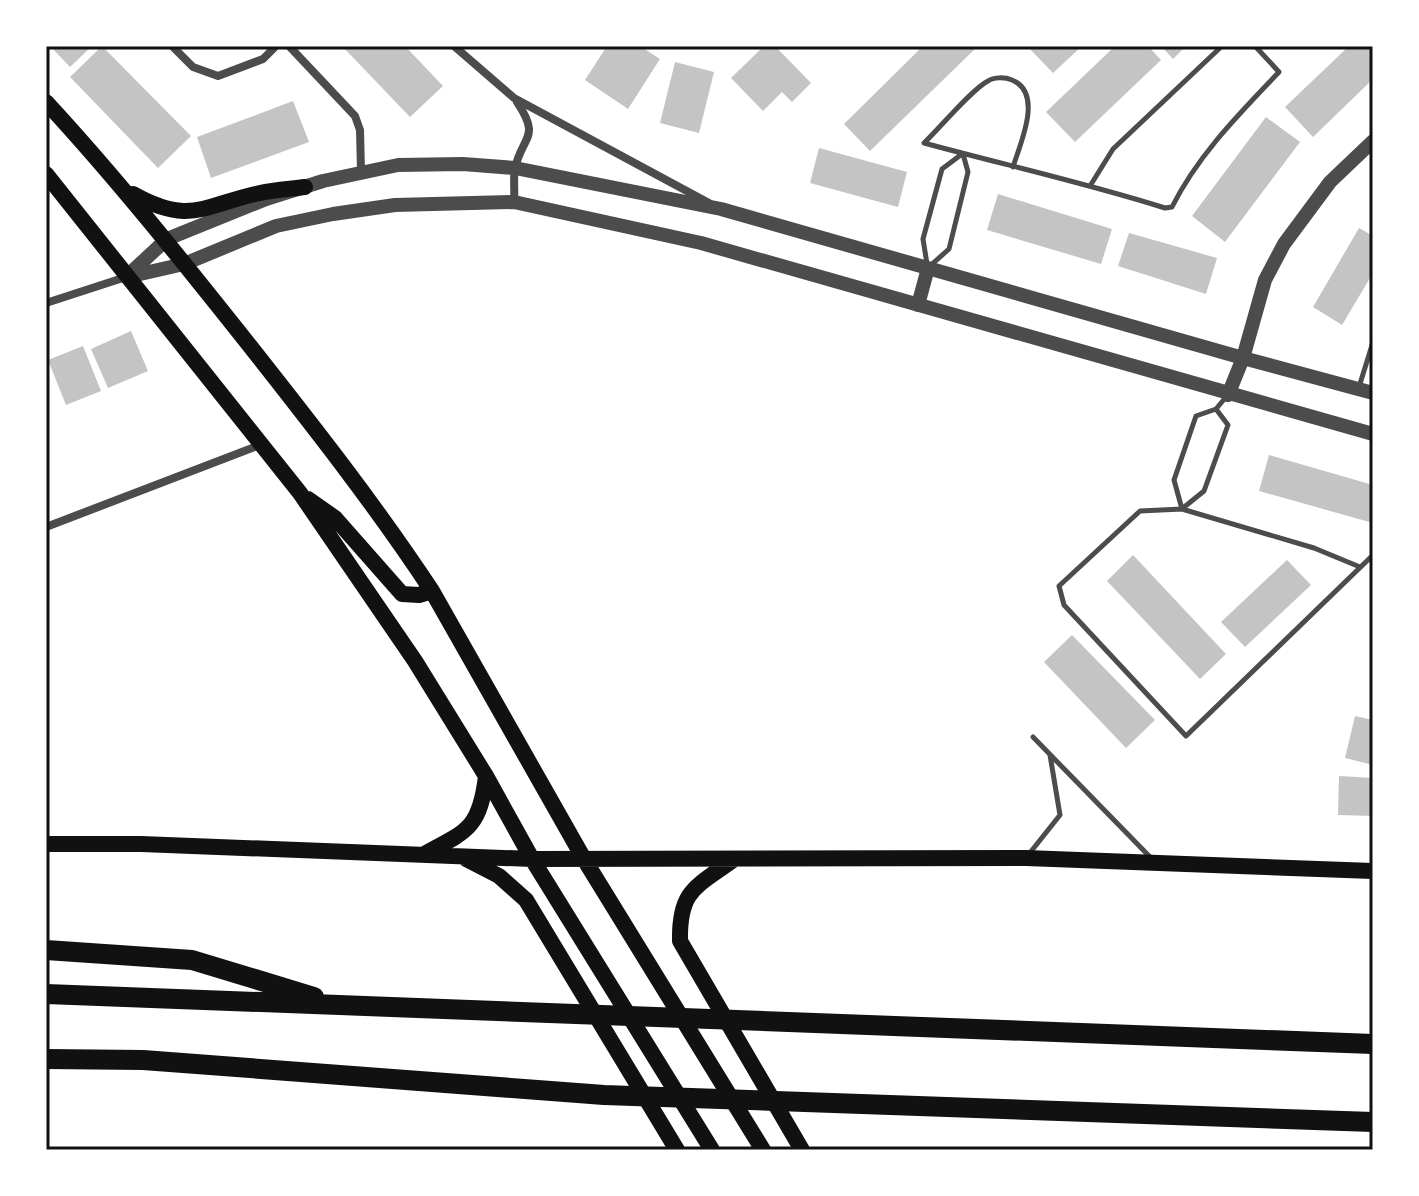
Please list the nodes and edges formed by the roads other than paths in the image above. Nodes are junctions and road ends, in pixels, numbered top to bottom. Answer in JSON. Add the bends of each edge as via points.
{"nodes":[{"id":1,"x":172,"y":46,"type":"edge"},
{"id":2,"x":276,"y":46,"type":"edge"},
{"id":3,"x":289,"y":46,"type":"edge"},
{"id":4,"x":454,"y":46,"type":"edge"},
{"id":5,"x":1222,"y":46,"type":"edge"},
{"id":6,"x":1255,"y":46,"type":"edge"},
{"id":7,"x":514,"y":98,"type":"junction"},
{"id":8,"x":46,"y":102,"type":"edge"},
{"id":9,"x":1373,"y":141,"type":"edge"},
{"id":10,"x":962,"y":154,"type":"junction"},
{"id":11,"x":1013,"y":167,"type":"junction"},
{"id":12,"x":515,"y":168,"type":"junction"},
{"id":13,"x":361,"y":171,"type":"junction"},
{"id":14,"x":46,"y":174,"type":"edge"},
{"id":15,"x":1090,"y":186,"type":"junction"},
{"id":16,"x":305,"y":187,"type":"junction"},
{"id":17,"x":122,"y":188,"type":"junction"},
{"id":18,"x":514,"y":202,"type":"junction"},
{"id":19,"x":721,"y":209,"type":"junction"},
{"id":20,"x":167,"y":239,"type":"junction"},
{"id":21,"x":184,"y":264,"type":"junction"},
{"id":22,"x":928,"y":268,"type":"junction"},
{"id":23,"x":126,"y":277,"type":"junction"},
{"id":24,"x":46,"y":303,"type":"edge"},
{"id":25,"x":918,"y":305,"type":"junction"},
{"id":26,"x":1373,"y":342,"type":"edge"},
{"id":27,"x":1243,"y":358,"type":"junction"},
{"id":28,"x":1366,"y":391,"type":"edge"},
{"id":29,"x":1228,"y":395,"type":"junction"},
{"id":30,"x":1216,"y":409,"type":"junction"},
{"id":31,"x":1373,"y":434,"type":"edge"},
{"id":32,"x":260,"y":445,"type":"junction"},
{"id":33,"x":300,"y":493,"type":"junction"},
{"id":34,"x":1182,"y":509,"type":"junction"},
{"id":35,"x":46,"y":527,"type":"edge"},
{"id":36,"x":1373,"y":555,"type":"edge"},
{"id":37,"x":1360,"y":567,"type":"junction"},
{"id":38,"x":432,"y":591,"type":"junction"},
{"id":39,"x":1033,"y":737,"type":"dead end"},
{"id":40,"x":1050,"y":754,"type":"junction"},
{"id":41,"x":486,"y":776,"type":"junction"},
{"id":42,"x":46,"y":844,"type":"edge"},
{"id":43,"x":424,"y":854,"type":"junction"},
{"id":44,"x":461,"y":856,"type":"junction"},
{"id":45,"x":1026,"y":858,"type":"junction"},
{"id":46,"x":532,"y":859,"type":"junction"},
{"id":47,"x":584,"y":859,"type":"junction"},
{"id":48,"x":733,"y":860,"type":"junction"},
{"id":49,"x":1155,"y":862,"type":"junction"},
{"id":50,"x":1373,"y":871,"type":"edge"},
{"id":51,"x":46,"y":950,"type":"edge"},
{"id":52,"x":46,"y":994,"type":"edge"},
{"id":53,"x":341,"y":1005,"type":"junction"},
{"id":54,"x":1373,"y":1044,"type":"edge"},
{"id":55,"x":46,"y":1059,"type":"edge"},
{"id":56,"x":143,"y":1060,"type":"junction"},
{"id":57,"x":46,"y":1075,"type":"edge"},
{"id":58,"x":1373,"y":1122,"type":"edge"},
{"id":59,"x":677,"y":1150,"type":"edge"},
{"id":60,"x":712,"y":1150,"type":"edge"},
{"id":61,"x":763,"y":1150,"type":"edge"},
{"id":62,"x":802,"y":1150,"type":"edge"}],
"edges":[{"from":1,"to":2,"type":"street","via":[[193,67],[218,76],[263,59]]},
{"from":3,"to":13,"type":"street","via":[[355,116]]},
{"from":4,"to":7,"type":"street"},
{"from":5,"to":15,"type":"lane","via":[[1113,149]]},
{"from":6,"to":15,"type":"lane","via":[[1279,72],[1226,127],[1172,207]]},
{"from":7,"to":12,"type":"street","via":[[529,119],[529,137]]},
{"from":7,"to":19,"type":"street"},
{"from":8,"to":17,"type":"main road"},
{"from":9,"to":27,"type":"street","via":[[1330,182],[1284,244],[1265,280]]},
{"from":10,"to":11,"type":"lane"},
{"from":10,"to":11,"type":"lane","via":[[924,143],[986,81],[1014,80],[1028,101]]},
{"from":10,"to":22,"type":"lane","via":[[968,172],[949,249]]},
{"from":10,"to":22,"type":"lane","via":[[942,169],[923,239]]},
{"from":11,"to":15,"type":"lane"},
{"from":12,"to":13,"type":"street","via":[[398,165]]},
{"from":12,"to":18,"type":"street"},
{"from":12,"to":19,"type":"street"},
{"from":13,"to":16,"type":"street"},
{"from":14,"to":23,"type":"main road"},
{"from":16,"to":17,"type":"main road","via":[[188,212],[157,207]]},
{"from":16,"to":20,"type":"street"},
{"from":17,"to":20,"type":"main road"},
{"from":18,"to":21,"type":"street","via":[[395,205],[333,214],[276,226]]},
{"from":18,"to":25,"type":"street","via":[[701,243]]},
{"from":19,"to":22,"type":"street"},
{"from":20,"to":21,"type":"main road"},
{"from":20,"to":23,"type":"street"},
{"from":21,"to":23,"type":"street"},
{"from":21,"to":38,"type":"main road","via":[[358,484]]},
{"from":22,"to":25,"type":"street"},
{"from":22,"to":27,"type":"street"},
{"from":23,"to":24,"type":"street"},
{"from":23,"to":32,"type":"main road"},
{"from":25,"to":29,"type":"street"},
{"from":26,"to":28,"type":"lane"},
{"from":27,"to":28,"type":"street"},
{"from":27,"to":29,"type":"street"},
{"from":29,"to":30,"type":"lane"},
{"from":29,"to":31,"type":"street"},
{"from":30,"to":34,"type":"lane","via":[[1228,425],[1204,491]]},
{"from":30,"to":34,"type":"lane","via":[[1196,416],[1174,480]]},
{"from":32,"to":33,"type":"main road"},
{"from":32,"to":35,"type":"street"},
{"from":33,"to":38,"type":"main road","via":[[335,518],[402,594]]},
{"from":33,"to":41,"type":"main road"},
{"from":34,"to":37,"type":"lane"},
{"from":34,"to":37,"type":"lane","via":[[1140,511],[1059,586],[1064,605],[1186,736]]},
{"from":36,"to":37,"type":"lane"},
{"from":38,"to":47,"type":"main road"},
{"from":39,"to":40,"type":"lane"},
{"from":40,"to":45,"type":"lane","via":[[1060,815]]},
{"from":40,"to":49,"type":"lane"},
{"from":41,"to":43,"type":"main road","via":[[482,806],[466,832]]},
{"from":41,"to":46,"type":"main road"},
{"from":42,"to":43,"type":"main road"},
{"from":43,"to":44,"type":"main road"},
{"from":44,"to":46,"type":"main road"},
{"from":44,"to":59,"type":"main road","via":[[499,876],[526,900]]},
{"from":45,"to":48,"type":"main road"},
{"from":45,"to":49,"type":"main road"},
{"from":46,"to":47,"type":"main road"},
{"from":46,"to":60,"type":"main road"},
{"from":47,"to":48,"type":"main road"},
{"from":47,"to":61,"type":"main road"},
{"from":48,"to":62,"type":"main road","via":[[689,892],[679,916],[680,941]]},
{"from":49,"to":50,"type":"main road"},
{"from":51,"to":53,"type":"highway","via":[[192,960]]},
{"from":52,"to":53,"type":"highway"},
{"from":53,"to":54,"type":"highway"},
{"from":55,"to":56,"type":"highway"},
{"from":56,"to":57,"type":"highway"},
{"from":56,"to":58,"type":"highway","via":[[604,1095]]}]}
